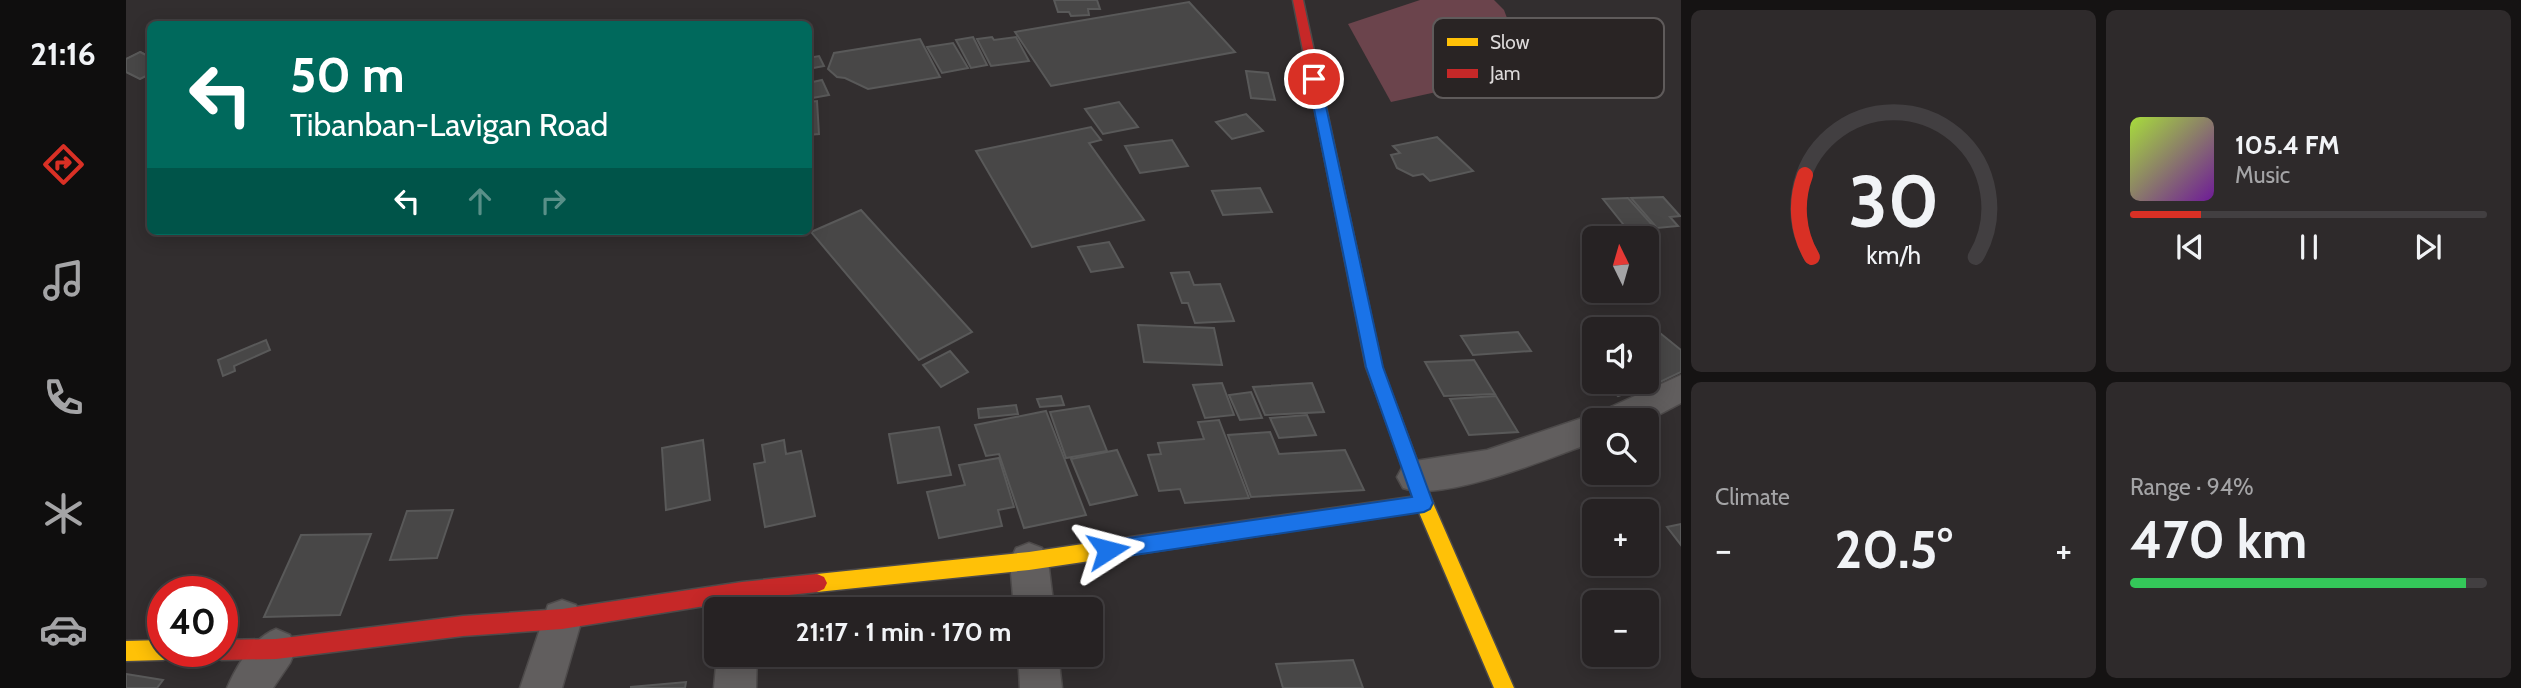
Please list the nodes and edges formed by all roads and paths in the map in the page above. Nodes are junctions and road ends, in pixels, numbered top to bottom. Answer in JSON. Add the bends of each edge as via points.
{"nodes":[{"id":1,"x":1298,"y":0,"type":"edge"},
{"id":2,"x":1681,"y":388,"type":"edge"},
{"id":3,"x":1640,"y":408,"type":"edge"},
{"id":4,"x":1582,"y":432,"type":"edge"},
{"id":5,"x":1419,"y":491,"type":"junction"},
{"id":6,"x":1029,"y":561,"type":"junction"},
{"id":7,"x":763,"y":597,"type":"edge"},
{"id":8,"x":1033,"y":597,"type":"edge"},
{"id":9,"x":704,"y":604,"type":"edge"},
{"id":10,"x":562,"y":619,"type":"junction"},
{"id":11,"x":276,"y":649,"type":"junction"},
{"id":12,"x":126,"y":650,"type":"edge"},
{"id":13,"x":147,"y":650,"type":"edge"},
{"id":14,"x":238,"y":650,"type":"edge"},
{"id":15,"x":736,"y":667,"type":"edge"},
{"id":16,"x":1039,"y":667,"type":"edge"},
{"id":17,"x":248,"y":688,"type":"edge"},
{"id":18,"x":541,"y":688,"type":"edge"},
{"id":19,"x":735,"y":688,"type":"edge"},
{"id":20,"x":1041,"y":688,"type":"edge"},
{"id":21,"x":1504,"y":688,"type":"edge"}],
"edges":[{"from":1,"to":5,"type":"street","via":[[1374,367]]},
{"from":2,"to":3,"type":"street"},
{"from":4,"to":5,"type":"street"},
{"from":5,"to":6,"type":"street"},
{"from":5,"to":21,"type":"street"},
{"from":6,"to":7,"type":"street"},
{"from":6,"to":8,"type":"street"},
{"from":9,"to":10,"type":"street"},
{"from":10,"to":11,"type":"street"},
{"from":10,"to":18,"type":"street"},
{"from":11,"to":14,"type":"street"},
{"from":11,"to":17,"type":"street"},
{"from":12,"to":13,"type":"street"},
{"from":15,"to":19,"type":"street"},
{"from":16,"to":20,"type":"street"}]}
